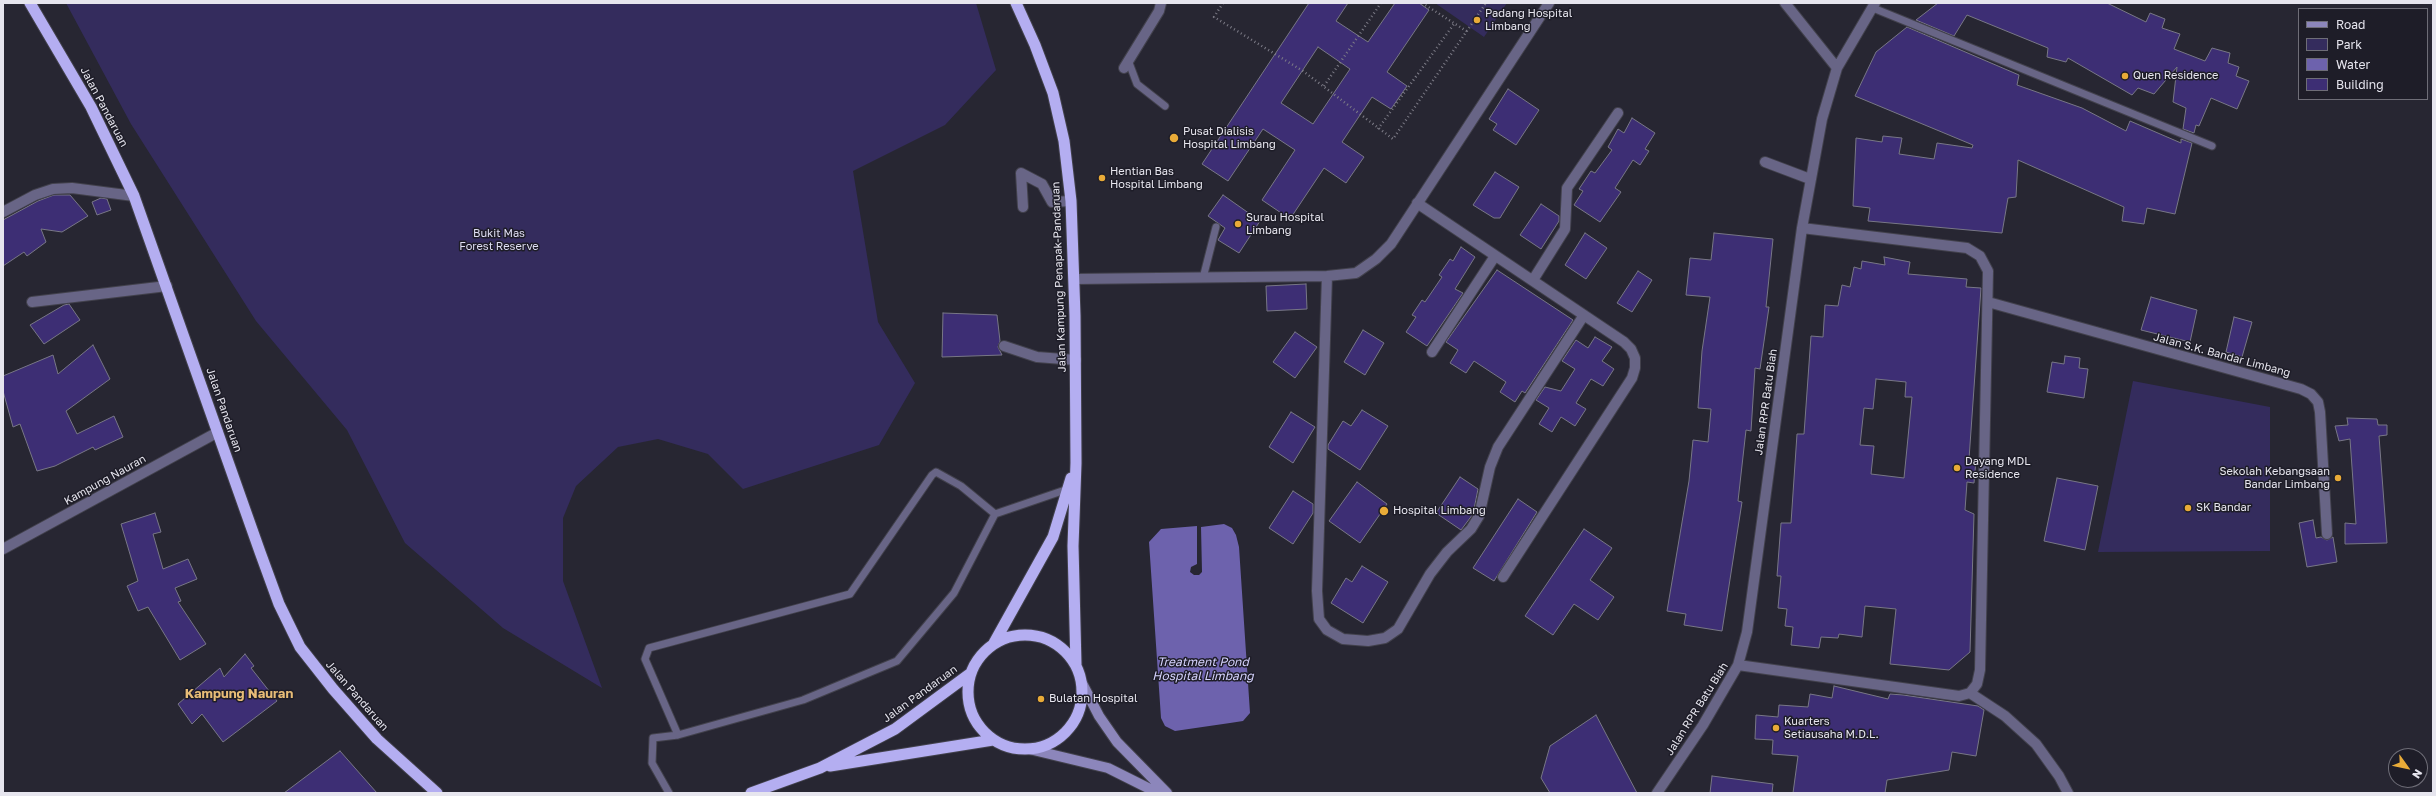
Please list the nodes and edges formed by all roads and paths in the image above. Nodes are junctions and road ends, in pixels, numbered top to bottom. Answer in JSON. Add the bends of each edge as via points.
{"nodes":[{"id":1,"x":30,"y":3,"type":"edge"},
{"id":2,"x":1016,"y":3,"type":"edge"},
{"id":3,"x":1161,"y":3,"type":"edge"},
{"id":4,"x":1224,"y":3,"type":"edge"},
{"id":5,"x":1381,"y":3,"type":"edge"},
{"id":6,"x":1422,"y":3,"type":"edge"},
{"id":7,"x":1486,"y":3,"type":"edge"},
{"id":8,"x":1548,"y":3,"type":"edge"},
{"id":9,"x":1785,"y":3,"type":"edge"},
{"id":10,"x":1874,"y":6,"type":"edge"},
{"id":11,"x":1454,"y":24,"type":"junction"},
{"id":12,"x":1468,"y":32,"type":"junction"},
{"id":13,"x":1126,"y":64,"type":"joint"},
{"id":14,"x":1837,"y":68,"type":"junction"},
{"id":15,"x":1324,"y":86,"type":"junction"},
{"id":16,"x":1165,"y":106,"type":"dead end"},
{"id":17,"x":1618,"y":113,"type":"dead end"},
{"id":18,"x":1378,"y":129,"type":"junction"},
{"id":19,"x":2212,"y":146,"type":"dead end"},
{"id":20,"x":1765,"y":162,"type":"dead end"},
{"id":21,"x":1810,"y":179,"type":"junction"},
{"id":22,"x":134,"y":196,"type":"junction"},
{"id":23,"x":1071,"y":201,"type":"junction"},
{"id":24,"x":1417,"y":203,"type":"junction"},
{"id":25,"x":1023,"y":207,"type":"dead end"},
{"id":26,"x":3,"y":212,"type":"edge"},
{"id":27,"x":1216,"y":227,"type":"dead end"},
{"id":28,"x":1802,"y":228,"type":"junction"},
{"id":29,"x":1495,"y":256,"type":"junction"},
{"id":30,"x":1327,"y":276,"type":"junction"},
{"id":31,"x":1203,"y":278,"type":"junction"},
{"id":32,"x":1074,"y":279,"type":"junction"},
{"id":33,"x":1533,"y":280,"type":"junction"},
{"id":34,"x":167,"y":286,"type":"junction"},
{"id":35,"x":32,"y":302,"type":"dead end"},
{"id":36,"x":1988,"y":302,"type":"junction"},
{"id":37,"x":1584,"y":315,"type":"junction"},
{"id":38,"x":1004,"y":346,"type":"dead end"},
{"id":39,"x":1432,"y":352,"type":"dead end"},
{"id":40,"x":1076,"y":360,"type":"junction"},
{"id":41,"x":218,"y":432,"type":"junction"},
{"id":42,"x":1076,"y":463,"type":"junction"},
{"id":43,"x":1068,"y":489,"type":"junction"},
{"id":44,"x":995,"y":514,"type":"junction"},
{"id":45,"x":2327,"y":534,"type":"dead end"},
{"id":46,"x":3,"y":549,"type":"edge"},
{"id":47,"x":1503,"y":577,"type":"dead end"},
{"id":48,"x":994,"y":644,"type":"junction"},
{"id":49,"x":1076,"y":665,"type":"junction"},
{"id":50,"x":1738,"y":665,"type":"junction"},
{"id":51,"x":971,"y":673,"type":"junction"},
{"id":52,"x":1082,"y":683,"type":"junction"},
{"id":53,"x":1970,"y":693,"type":"junction"},
{"id":54,"x":678,"y":735,"type":"junction"},
{"id":55,"x":993,"y":740,"type":"junction"},
{"id":56,"x":1029,"y":749,"type":"junction"},
{"id":57,"x":820,"y":768,"type":"junction"},
{"id":58,"x":438,"y":793,"type":"edge"},
{"id":59,"x":669,"y":793,"type":"edge"},
{"id":60,"x":751,"y":793,"type":"edge"},
{"id":61,"x":1158,"y":793,"type":"edge"},
{"id":62,"x":1167,"y":793,"type":"edge"},
{"id":63,"x":1657,"y":793,"type":"edge"},
{"id":64,"x":2068,"y":793,"type":"edge"}],
"edges":[{"from":1,"to":22,"type":"highway","name":"Jalan Pandaruan","via":[[91,107]]},
{"from":2,"to":23,"type":"highway","name":"Jalan Kampung Penapak-Pandaruan","via":[[1053,93],[1064,141]]},
{"from":3,"to":13,"type":"street","via":[[1159,11]]},
{"from":4,"to":15,"type":"path","via":[[1214,17]]},
{"from":5,"to":15,"type":"path"},
{"from":6,"to":11,"type":"path"},
{"from":7,"to":12,"type":"path"},
{"from":8,"to":24,"type":"street"},
{"from":9,"to":14,"type":"street"},
{"from":10,"to":14,"type":"street","name":"Jalan RPR Batu Biah"},
{"from":10,"to":19,"type":"lane"},
{"from":11,"to":12,"type":"path"},
{"from":11,"to":18,"type":"path"},
{"from":12,"to":18,"type":"path","via":[[1394,139]]},
{"from":13,"to":16,"type":"lane","via":[[1137,84]]},
{"from":14,"to":21,"type":"street","name":"Jalan RPR Batu Biah","via":[[1822,119]]},
{"from":15,"to":18,"type":"path"},
{"from":17,"to":33,"type":"street","via":[[1567,188],[1565,229]]},
{"from":20,"to":21,"type":"street"},
{"from":21,"to":28,"type":"street","name":"Jalan RPR Batu Biah"},
{"from":22,"to":26,"type":"street","via":[[72,188],[53,189],[35,195]]},
{"from":22,"to":34,"type":"highway","name":"Jalan Pandaruan"},
{"from":23,"to":25,"type":"street","via":[[1052,202],[1042,184],[1021,173]]},
{"from":23,"to":32,"type":"highway","name":"Jalan Kampung Penapak-Pandaruan"},
{"from":24,"to":29,"type":"street"},
{"from":24,"to":30,"type":"street","via":[[1391,244],[1376,259],[1356,273]]},
{"from":27,"to":31,"type":"lane"},
{"from":28,"to":36,"type":"street","via":[[1967,248],[1980,256],[1988,271]]},
{"from":28,"to":50,"type":"street","name":"Jalan RPR Batu Biah","via":[[1747,632]]},
{"from":29,"to":33,"type":"street"},
{"from":29,"to":39,"type":"street"},
{"from":30,"to":31,"type":"street"},
{"from":30,"to":37,"type":"street","via":[[1317,591],[1319,618],[1327,630],[1343,639],[1368,641],[1385,638],[1398,629],[1430,574],[1471,529],[1479,516],[1489,472],[1498,447]]},
{"from":31,"to":32,"type":"street"},
{"from":32,"to":40,"type":"highway","name":"Jalan Kampung Penapak-Pandaruan"},
{"from":33,"to":37,"type":"street"},
{"from":34,"to":35,"type":"street"},
{"from":34,"to":41,"type":"highway","name":"Jalan Pandaruan"},
{"from":36,"to":45,"type":"street","name":"Jalan S.K. Bandar Limbang","via":[[2301,389],[2311,394],[2318,402],[2320,412]]},
{"from":36,"to":53,"type":"street","via":[[1980,670],[1977,684]]},
{"from":37,"to":47,"type":"street","via":[[1631,349],[1635,358],[1632,378]]},
{"from":38,"to":40,"type":"street","via":[[1037,357]]},
{"from":40,"to":42,"type":"highway","name":"Jalan Kampung Penapak-Pandaruan"},
{"from":41,"to":46,"type":"street","name":"Kampung Nauran"},
{"from":41,"to":58,"type":"highway","name":"Jalan Pandaruan","via":[[279,604],[300,647],[377,739]]},
{"from":42,"to":43,"type":"highway","name":"Jalan Kampung Penapak-Pandaruan"},
{"from":42,"to":49,"type":"highway","name":"Jalan Kampung Penapak-Pandaruan","via":[[1073,546]]},
{"from":43,"to":44,"type":"lane"},
{"from":43,"to":48,"type":"highway","name":"Jalan Kampung Penapak-Pandaruan","via":[[1053,538]]},
{"from":44,"to":54,"type":"lane","via":[[954,593],[897,661],[803,700]]},
{"from":44,"to":54,"type":"lane","via":[[961,486],[936,472],[850,594],[649,648],[645,659]]},
{"from":48,"to":49,"type":"highway","via":[[1011,636],[1030,634],[1048,639],[1064,650]]},
{"from":48,"to":51,"type":"highway","via":[[980,656]]},
{"from":49,"to":52,"type":"highway"},
{"from":50,"to":53,"type":"street","via":[[1959,696]]},
{"from":50,"to":63,"type":"street","name":"Jalan RPR Batu Biah","via":[[1703,725]]},
{"from":51,"to":55,"type":"highway","via":[[968,692],[970,710],[979,727]]},
{"from":51,"to":57,"type":"highway","name":"Jalan Pandaruan","via":[[895,729]]},
{"from":52,"to":56,"type":"highway","via":[[1081,702],[1075,720],[1067,730],[1047,745]]},
{"from":52,"to":62,"type":"main road","via":[[1099,716],[1117,742]]},
{"from":53,"to":64,"type":"street","via":[[2005,716],[2036,744]]},
{"from":54,"to":59,"type":"lane","via":[[653,738],[652,763]]},
{"from":55,"to":56,"type":"highway","via":[[1010,747]]},
{"from":55,"to":57,"type":"highway","name":"Jalan Pandaruan"},
{"from":56,"to":61,"type":"main road","via":[[1108,768]]},
{"from":57,"to":60,"type":"highway","name":"Jalan Pandaruan"}]}
